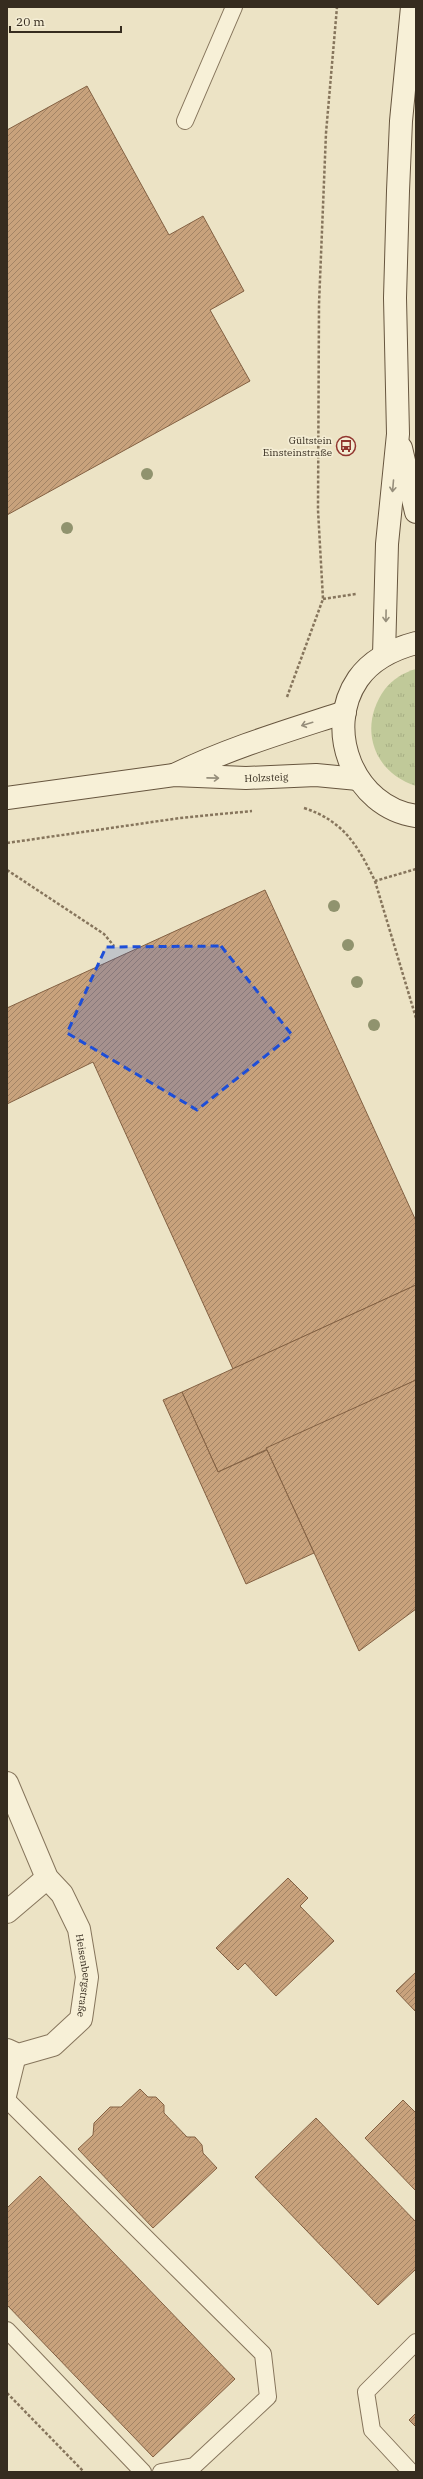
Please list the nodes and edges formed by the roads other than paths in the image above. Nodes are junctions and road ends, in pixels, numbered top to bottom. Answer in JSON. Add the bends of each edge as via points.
{"nodes":[{"id":1,"x":234,"y":7,"type":"edge"},
{"id":2,"x":412,"y":7,"type":"edge"},
{"id":3,"x":185,"y":121,"type":"dead end"},
{"id":4,"x":398,"y":434,"type":"junction"},
{"id":5,"x":416,"y":512,"type":"edge"},
{"id":6,"x":416,"y":643,"type":"edge"},
{"id":7,"x":384,"y":655,"type":"junction"},
{"id":8,"x":345,"y":712,"type":"junction"},
{"id":9,"x":174,"y":775,"type":"junction"},
{"id":10,"x":358,"y":779,"type":"junction"},
{"id":11,"x":7,"y":798,"type":"edge"},
{"id":12,"x":415,"y":817,"type":"edge"},
{"id":13,"x":7,"y":1783,"type":"edge"},
{"id":14,"x":47,"y":1878,"type":"junction"},
{"id":15,"x":7,"y":1912,"type":"edge"},
{"id":16,"x":13,"y":2052,"type":"edge"},
{"id":17,"x":7,"y":2100,"type":"edge"},
{"id":18,"x":7,"y":2330,"type":"edge"},
{"id":19,"x":416,"y":2342,"type":"edge"},
{"id":20,"x":143,"y":2472,"type":"edge"},
{"id":21,"x":161,"y":2472,"type":"edge"},
{"id":22,"x":411,"y":2472,"type":"edge"}],
"edges":[{"from":1,"to":3,"type":"lane"},
{"from":2,"to":4,"type":"street","via":[[405,70],[398,191],[395,298]]},
{"from":4,"to":5,"type":"street"},
{"from":4,"to":7,"type":"street","one_way":true,"via":[[388,544]]},
{"from":6,"to":7,"type":"street"},
{"from":7,"to":8,"type":"street","via":[[358,679]]},
{"from":8,"to":9,"type":"street","name":"Holzsteig","one_way":true,"via":[[206,759]]},
{"from":8,"to":10,"type":"street","via":[[342,729],[345,747],[349,764]]},
{"from":9,"to":10,"type":"street","name":"Holzsteig","one_way":true,"via":[[239,778],[293,775]]},
{"from":9,"to":11,"type":"street","name":"Holzsteig"},
{"from":10,"to":12,"type":"street","via":[[382,803]]},
{"from":13,"to":14,"type":"street","name":"Heisenbergstraße"},
{"from":14,"to":15,"type":"street"},
{"from":14,"to":16,"type":"street","name":"Heisenbergstraße","via":[[62,1894],[79,1929],[87,1977],[81,2019],[53,2045]]},
{"from":16,"to":17,"type":"lane"},
{"from":17,"to":21,"type":"lane","via":[[263,2354],[268,2397],[194,2466]]},
{"from":18,"to":20,"type":"lane"},
{"from":19,"to":22,"type":"lane","via":[[366,2392],[372,2430]]}]}
